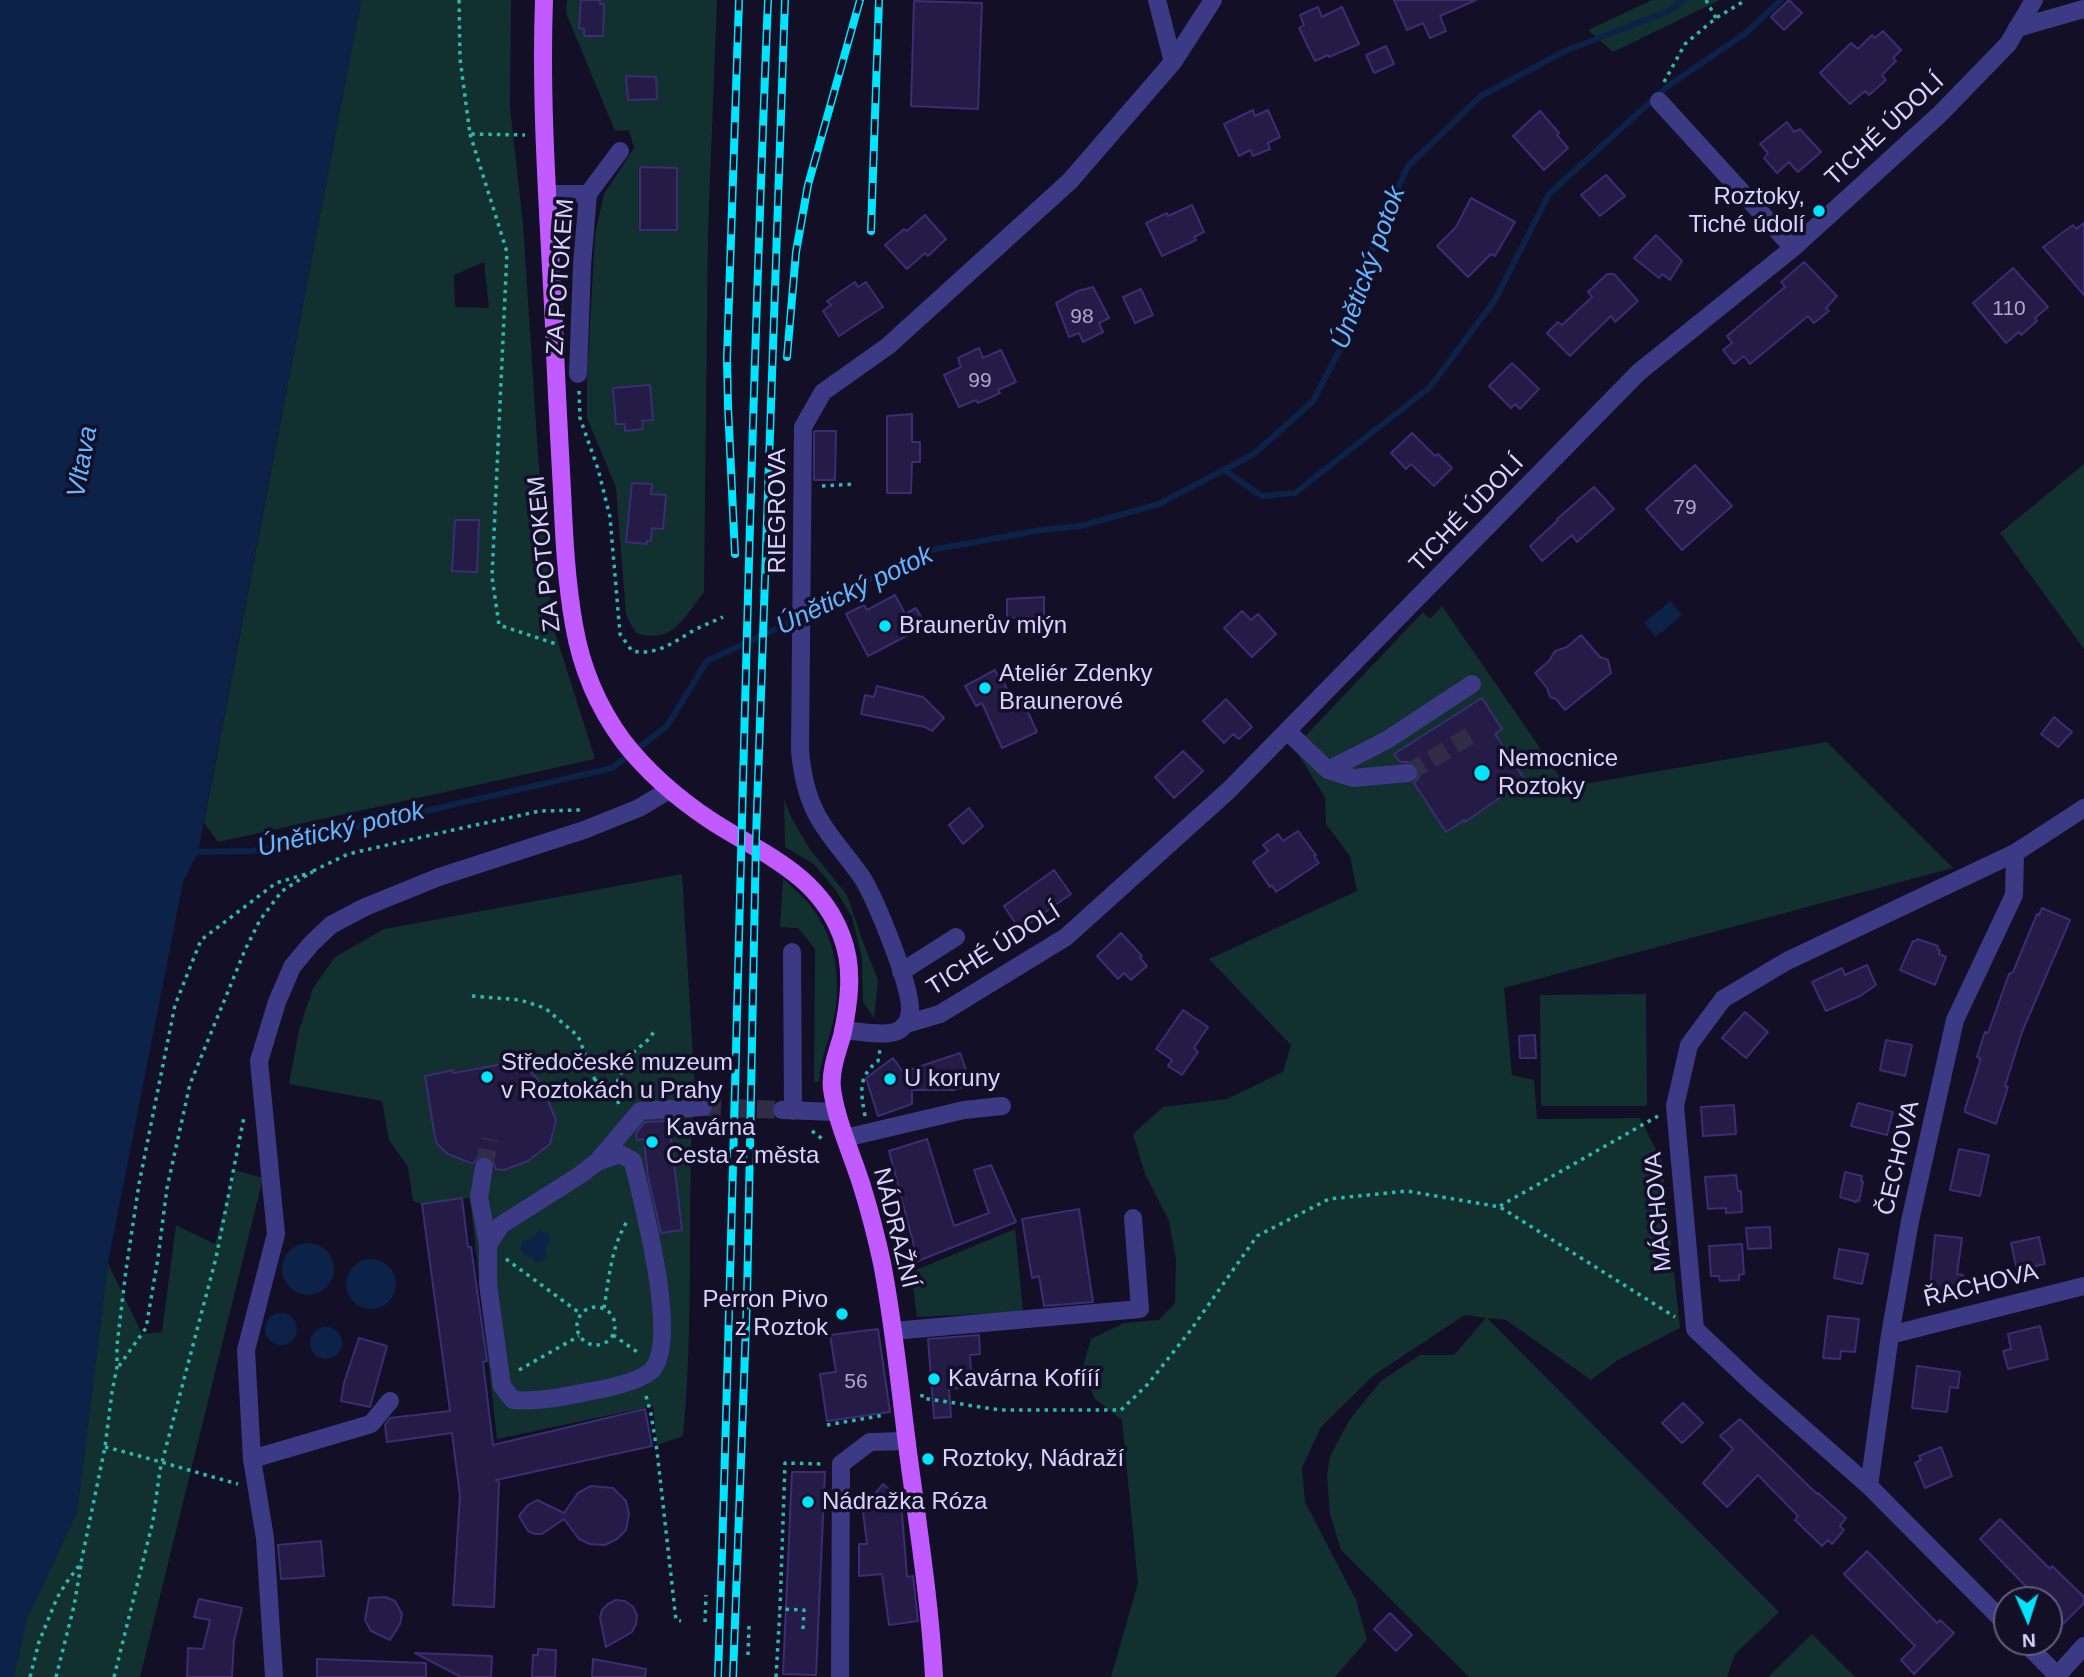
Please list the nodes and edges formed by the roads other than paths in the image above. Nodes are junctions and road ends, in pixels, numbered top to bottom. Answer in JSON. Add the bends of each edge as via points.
{"nodes":[{"id":1,"x":544,"y":0,"type":"edge"},
{"id":2,"x":1157,"y":0,"type":"edge"},
{"id":3,"x":1213,"y":0,"type":"edge"},
{"id":4,"x":2034,"y":0,"type":"edge"},
{"id":5,"x":2084,"y":9,"type":"edge"},
{"id":6,"x":2017,"y":28,"type":"junction"},
{"id":7,"x":1173,"y":62,"type":"junction"},
{"id":8,"x":1659,"y":101,"type":"road end"},
{"id":9,"x":620,"y":150,"type":"dead end"},
{"id":10,"x":548,"y":194,"type":"junction"},
{"id":11,"x":588,"y":194,"type":"junction"},
{"id":12,"x":1793,"y":248,"type":"junction"},
{"id":13,"x":578,"y":374,"type":"road end"},
{"id":14,"x":1472,"y":684,"type":"dead end"},
{"id":15,"x":1287,"y":731,"type":"junction"},
{"id":16,"x":1328,"y":770,"type":"junction"},
{"id":17,"x":1408,"y":773,"type":"tunnel mouth"},
{"id":18,"x":669,"y":790,"type":"junction"},
{"id":19,"x":2084,"y":808,"type":"edge"},
{"id":20,"x":2015,"y":853,"type":"junction"},
{"id":21,"x":956,"y":937,"type":"dead end"},
{"id":22,"x":792,"y":953,"type":"dead end"},
{"id":23,"x":901,"y":972,"type":"junction"},
{"id":24,"x":906,"y":1024,"type":"junction"},
{"id":25,"x":843,"y":1030,"type":"junction"},
{"id":26,"x":1002,"y":1106,"type":"dead end"},
{"id":27,"x":703,"y":1107,"type":"tunnel mouth"},
{"id":28,"x":837,"y":1112,"type":"junction"},
{"id":29,"x":845,"y":1138,"type":"junction"},
{"id":30,"x":597,"y":1162,"type":"junction"},
{"id":31,"x":484,"y":1167,"type":"tunnel mouth"},
{"id":32,"x":1133,"y":1218,"type":"dead end"},
{"id":33,"x":488,"y":1245,"type":"junction"},
{"id":34,"x":2084,"y":1286,"type":"edge"},
{"id":35,"x":893,"y":1331,"type":"junction"},
{"id":36,"x":1890,"y":1335,"type":"junction"},
{"id":37,"x":390,"y":1401,"type":"dead end"},
{"id":38,"x":907,"y":1441,"type":"junction"},
{"id":39,"x":253,"y":1459,"type":"junction"},
{"id":40,"x":1869,"y":1486,"type":"junction"},
{"id":41,"x":1993,"y":1611,"type":"edge"},
{"id":42,"x":2084,"y":1646,"type":"edge"},
{"id":43,"x":2038,"y":1656,"type":"edge"},
{"id":44,"x":2057,"y":1676,"type":"edge"},
{"id":45,"x":274,"y":1677,"type":"edge"},
{"id":46,"x":840,"y":1677,"type":"edge"},
{"id":47,"x":934,"y":1677,"type":"edge"}],
"edges":[{"from":1,"to":10,"type":"main road","name":"ZA POTOKEM"},
{"from":2,"to":7,"type":"street"},
{"from":3,"to":7,"type":"street","name":"RIEGROVA"},
{"from":4,"to":6,"type":"street","name":"TICHÉ ÚDOLÍ"},
{"from":5,"to":6,"type":"street"},
{"from":6,"to":12,"type":"street","name":"TICHÉ ÚDOLÍ","via":[[2008,44],[1940,114]]},
{"from":7,"to":23,"type":"street","name":"RIEGROVA","via":[[1070,181],[888,346],[823,392],[803,426],[801,762],[829,846],[853,865],[870,892]]},
{"from":8,"to":12,"type":"street"},
{"from":9,"to":11,"type":"street","name":"ZA POTOKEM"},
{"from":10,"to":11,"type":"street"},
{"from":10,"to":18,"type":"main road","name":"ZA POTOKEM","via":[[566,568],[574,627],[589,680],[620,737]]},
{"from":11,"to":13,"type":"street","name":"ZA POTOKEM"},
{"from":12,"to":15,"type":"street","name":"TICHÉ ÚDOLÍ","via":[[1639,373]]},
{"from":14,"to":16,"type":"street","via":[[1387,740]]},
{"from":15,"to":16,"type":"street"},
{"from":15,"to":24,"type":"street","name":"TICHÉ ÚDOLÍ","via":[[1229,790],[1066,937],[940,1014]]},
{"from":16,"to":17,"type":"street","via":[[1353,778]]},
{"from":18,"to":25,"type":"main road","name":"ZA POTOKEM","via":[[805,880],[823,900],[843,938],[848,963]]},
{"from":18,"to":39,"type":"street","via":[[639,808],[584,830],[439,877],[365,907],[331,925],[292,967],[259,1061],[276,1234],[246,1350]]},
{"from":19,"to":20,"type":"street","name":"MÁCHOVA"},
{"from":20,"to":36,"type":"street","name":"ČECHOVA","via":[[2014,895],[1955,1020]]},
{"from":20,"to":40,"type":"street","name":"MÁCHOVA","via":[[1787,961],[1723,999],[1689,1045],[1675,1106],[1695,1329]]},
{"from":21,"to":23,"type":"street"},
{"from":22,"to":28,"type":"street","via":[[787,1110]]},
{"from":23,"to":24,"type":"street","name":"RIEGROVA","via":[[910,1006]]},
{"from":24,"to":25,"type":"street","via":[[892,1032]]},
{"from":25,"to":28,"type":"main road","name":"NÁDRAŽNÍ","via":[[831,1076]]},
{"from":26,"to":29,"type":"street","via":[[964,1110]]},
{"from":27,"to":30,"type":"street","via":[[640,1111]]},
{"from":28,"to":29,"type":"main road","name":"NÁDRAŽNÍ"},
{"from":29,"to":35,"type":"main road","name":"NÁDRAŽNÍ","via":[[865,1194]]},
{"from":30,"to":33,"type":"street","via":[[501,1225]]},
{"from":30,"to":33,"type":"street","via":[[620,1154],[633,1161],[662,1317],[660,1352],[648,1371],[604,1389],[535,1401],[513,1400],[502,1386],[488,1284]]},
{"from":31,"to":33,"type":"street","via":[[479,1197]]},
{"from":32,"to":35,"type":"street","via":[[1140,1309]]},
{"from":34,"to":36,"type":"street","name":"ŘACHOVA"},
{"from":35,"to":38,"type":"main road","name":"NÁDRAŽNÍ"},
{"from":36,"to":40,"type":"street","name":"ČECHOVA"},
{"from":37,"to":39,"type":"street","via":[[371,1424]]},
{"from":38,"to":46,"type":"street","via":[[870,1442],[841,1464]]},
{"from":38,"to":47,"type":"main road","name":"NÁDRAŽNÍ"},
{"from":39,"to":45,"type":"street"},
{"from":40,"to":41,"type":"street"},
{"from":42,"to":44,"type":"street"},
{"from":43,"to":44,"type":"street"}]}
